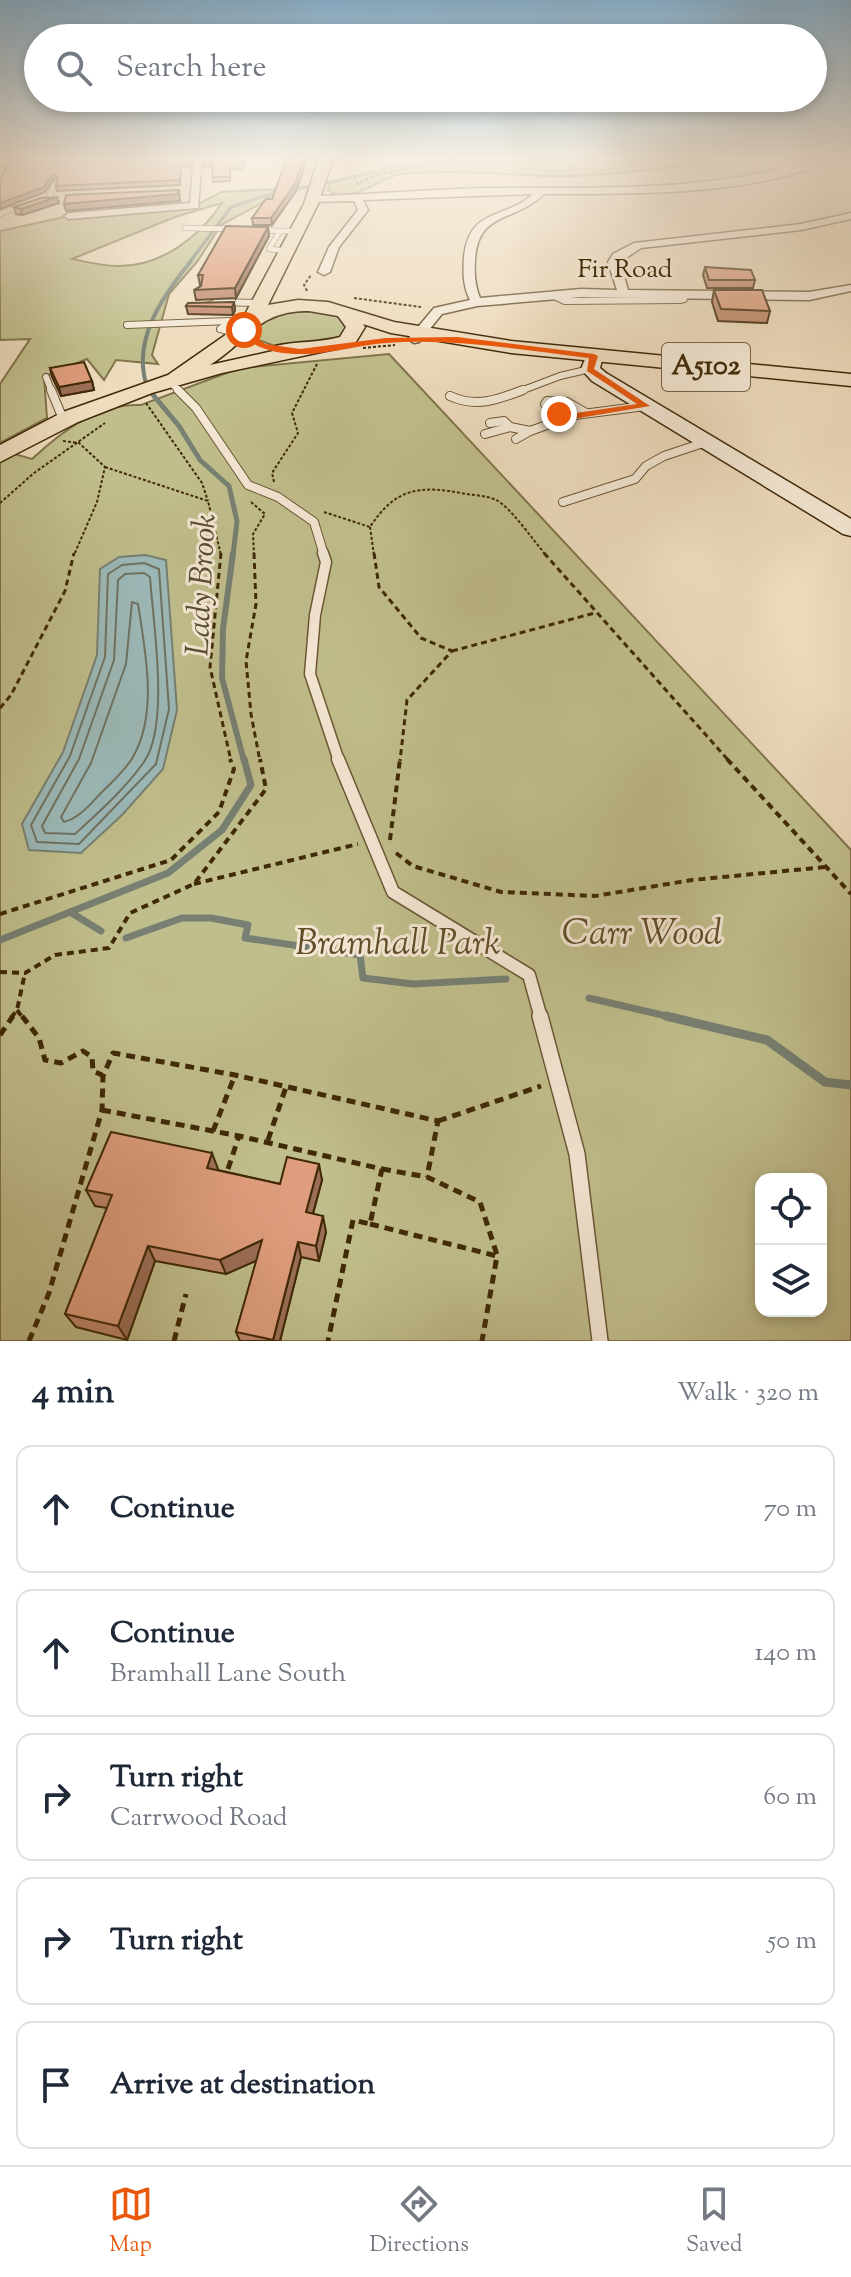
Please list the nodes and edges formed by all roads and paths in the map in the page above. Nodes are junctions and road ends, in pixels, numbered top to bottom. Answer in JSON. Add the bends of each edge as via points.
{"nodes":[{"id":1,"x":302,"y":221,"type":"edge"},
{"id":2,"x":355,"y":221,"type":"edge"},
{"id":3,"x":490,"y":221,"type":"edge"},
{"id":4,"x":830,"y":221,"type":"edge"},
{"id":5,"x":185,"y":228,"type":"dead end"},
{"id":6,"x":235,"y":230,"type":"edge"},
{"id":7,"x":250,"y":230,"type":"edge"},
{"id":8,"x":280,"y":231,"type":"junction"},
{"id":9,"x":298,"y":231,"type":"junction"},
{"id":10,"x":288,"y":251,"type":"junction"},
{"id":11,"x":324,"y":272,"type":"joint"},
{"id":12,"x":274,"y":277,"type":"junction"},
{"id":13,"x":851,"y":288,"type":"edge"},
{"id":14,"x":297,"y":291,"type":"dead end"},
{"id":15,"x":623,"y":292,"type":"junction"},
{"id":16,"x":682,"y":294,"type":"junction"},
{"id":17,"x":552,"y":295,"type":"junction"},
{"id":18,"x":477,"y":302,"type":"junction"},
{"id":19,"x":201,"y":306,"type":"edge"},
{"id":20,"x":341,"y":306,"type":"junction"},
{"id":21,"x":445,"y":309,"type":"junction"},
{"id":22,"x":246,"y":321,"type":"junction"},
{"id":23,"x":127,"y":325,"type":"dead end"},
{"id":24,"x":418,"y":336,"type":"junction"},
{"id":25,"x":337,"y":346,"type":"junction"},
{"id":26,"x":300,"y":352,"type":"junction"},
{"id":27,"x":320,"y":359,"type":"dead end"},
{"id":28,"x":592,"y":363,"type":"junction"},
{"id":29,"x":46,"y":377,"type":"dead end"},
{"id":30,"x":171,"y":379,"type":"junction"},
{"id":31,"x":851,"y":380,"type":"edge"},
{"id":32,"x":136,"y":391,"type":"junction"},
{"id":33,"x":450,"y":396,"type":"dead end"},
{"id":34,"x":645,"y":406,"type":"junction"},
{"id":35,"x":586,"y":413,"type":"junction"},
{"id":36,"x":568,"y":417,"type":"junction"},
{"id":37,"x":63,"y":419,"type":"junction"},
{"id":38,"x":490,"y":423,"type":"dead end"},
{"id":39,"x":510,"y":427,"type":"junction"},
{"id":40,"x":530,"y":431,"type":"junction"},
{"id":41,"x":36,"y":432,"type":"junction"},
{"id":42,"x":485,"y":434,"type":"dead end"},
{"id":43,"x":516,"y":439,"type":"dead end"},
{"id":44,"x":706,"y":442,"type":"junction"},
{"id":45,"x":79,"y":443,"type":"junction"},
{"id":46,"x":0,"y":455,"type":"edge"},
{"id":47,"x":105,"y":467,"type":"junction"},
{"id":48,"x":248,"y":485,"type":"junction"},
{"id":49,"x":278,"y":497,"type":"junction"},
{"id":50,"x":208,"y":501,"type":"junction"},
{"id":51,"x":563,"y":502,"type":"dead end"},
{"id":52,"x":0,"y":503,"type":"edge"},
{"id":53,"x":318,"y":510,"type":"dead end"},
{"id":54,"x":370,"y":527,"type":"junction"},
{"id":55,"x":851,"y":529,"type":"edge"},
{"id":56,"x":596,"y":612,"type":"junction"},
{"id":57,"x":452,"y":651,"type":"junction"},
{"id":58,"x":0,"y":708,"type":"edge"},
{"id":59,"x":371,"y":840,"type":"junction"},
{"id":60,"x":827,"y":867,"type":"junction"},
{"id":61,"x":194,"y":884,"type":"junction"},
{"id":62,"x":851,"y":894,"type":"edge"},
{"id":63,"x":0,"y":914,"type":"edge"},
{"id":64,"x":0,"y":972,"type":"edge"},
{"id":65,"x":25,"y":973,"type":"junction"},
{"id":66,"x":17,"y":1010,"type":"junction"},
{"id":67,"x":0,"y":1035,"type":"edge"},
{"id":68,"x":235,"y":1075,"type":"junction"},
{"id":69,"x":103,"y":1076,"type":"junction"},
{"id":70,"x":557,"y":1080,"type":"junction"},
{"id":71,"x":286,"y":1087,"type":"junction"},
{"id":72,"x":102,"y":1110,"type":"junction"},
{"id":73,"x":438,"y":1121,"type":"junction"},
{"id":74,"x":213,"y":1131,"type":"junction"},
{"id":75,"x":239,"y":1136,"type":"junction"},
{"id":76,"x":267,"y":1142,"type":"junction"},
{"id":77,"x":228,"y":1169,"type":"edge"},
{"id":78,"x":382,"y":1169,"type":"junction"},
{"id":79,"x":427,"y":1177,"type":"junction"},
{"id":80,"x":370,"y":1224,"type":"junction"},
{"id":81,"x":497,"y":1256,"type":"junction"},
{"id":82,"x":186,"y":1294,"type":"dead end"},
{"id":83,"x":29,"y":1341,"type":"edge"},
{"id":84,"x":174,"y":1341,"type":"edge"},
{"id":85,"x":328,"y":1341,"type":"edge"},
{"id":86,"x":482,"y":1341,"type":"edge"},
{"id":87,"x":600,"y":1341,"type":"edge"}],
"edges":[{"from":1,"to":9,"type":"main road"},
{"from":2,"to":11,"type":"street","via":[[334,247]]},
{"from":3,"to":18,"type":"street","via":[[469,243],[469,276]]},
{"from":4,"to":15,"type":"street","via":[[638,245],[614,262]]},
{"from":5,"to":6,"type":"lane"},
{"from":7,"to":8,"type":"lane"},
{"from":8,"to":9,"type":"lane"},
{"from":8,"to":10,"type":"lane","via":[[269,249]]},
{"from":9,"to":10,"type":"main road"},
{"from":10,"to":12,"type":"main road"},
{"from":11,"to":14,"type":"path","via":[[313,272],[304,285],[311,294]]},
{"from":12,"to":20,"type":"main road","via":[[284,292],[307,302]]},
{"from":12,"to":22,"type":"main road"},
{"from":13,"to":16,"type":"street","name":"Fir Road","via":[[809,296]]},
{"from":15,"to":16,"type":"street","name":"Fir Road"},
{"from":15,"to":17,"type":"street","name":"Fir Road"},
{"from":16,"to":17,"type":"lane","via":[[680,300],[565,301]]},
{"from":17,"to":18,"type":"street","name":"Fir Road"},
{"from":18,"to":21,"type":"street","name":"Fir Road"},
{"from":19,"to":22,"type":"lane","via":[[218,302]]},
{"from":20,"to":21,"type":"path"},
{"from":20,"to":22,"type":"main road","via":[[282,308]]},
{"from":20,"to":24,"type":"main road","number":"A5102"},
{"from":20,"to":25,"type":"main road","via":[[355,331]]},
{"from":21,"to":24,"type":"street"},
{"from":22,"to":23,"type":"lane"},
{"from":22,"to":26,"type":"main road","via":[[248,337],[262,346]]},
{"from":22,"to":30,"type":"main road"},
{"from":24,"to":25,"type":"main road","number":"A5102"},
{"from":24,"to":28,"type":"main road","number":"A5102"},
{"from":25,"to":26,"type":"main road"},
{"from":26,"to":30,"type":"main road"},
{"from":27,"to":49,"type":"path","via":[[292,413],[298,433],[272,473]]},
{"from":28,"to":31,"type":"main road","number":"A5102"},
{"from":28,"to":33,"type":"lane","via":[[469,404]]},
{"from":28,"to":34,"type":"street"},
{"from":29,"to":37,"type":"lane"},
{"from":30,"to":32,"type":"main road"},
{"from":30,"to":48,"type":"lane"},
{"from":32,"to":37,"type":"main road"},
{"from":32,"to":50,"type":"path","via":[[202,483]]},
{"from":34,"to":35,"type":"lane"},
{"from":34,"to":44,"type":"street"},
{"from":35,"to":36,"type":"lane"},
{"from":35,"to":36,"type":"lane","via":[[567,402],[545,404]]},
{"from":36,"to":40,"type":"lane"},
{"from":37,"to":41,"type":"main road"},
{"from":38,"to":39,"type":"lane","via":[[504,421]]},
{"from":39,"to":40,"type":"lane"},
{"from":39,"to":42,"type":"lane"},
{"from":40,"to":43,"type":"lane"},
{"from":41,"to":45,"type":"path"},
{"from":41,"to":46,"type":"main road"},
{"from":44,"to":51,"type":"lane","via":[[664,456],[635,479]]},
{"from":44,"to":55,"type":"street"},
{"from":45,"to":47,"type":"path"},
{"from":45,"to":52,"type":"path"},
{"from":47,"to":50,"type":"path"},
{"from":47,"to":58,"type":"path","via":[[65,591]]},
{"from":48,"to":49,"type":"lane"},
{"from":48,"to":61,"type":"path","via":[[237,490],[265,514],[253,534],[256,604],[246,661],[266,789]]},
{"from":49,"to":59,"type":"lane","via":[[314,522],[326,562],[310,674]]},
{"from":50,"to":63,"type":"path","via":[[221,555],[210,667],[234,769],[219,812],[171,860]]},
{"from":53,"to":54,"type":"path"},
{"from":54,"to":56,"type":"path","via":[[386,504],[405,491],[498,500]]},
{"from":54,"to":57,"type":"path","via":[[379,587],[421,638]]},
{"from":56,"to":57,"type":"path"},
{"from":56,"to":60,"type":"path"},
{"from":57,"to":60,"type":"path","via":[[407,700],[389,848],[413,866],[501,892],[595,896]]},
{"from":59,"to":61,"type":"path"},
{"from":59,"to":70,"type":"lane","via":[[393,892],[529,975]]},
{"from":60,"to":62,"type":"path"},
{"from":61,"to":65,"type":"path","via":[[130,913],[109,948],[55,955]]},
{"from":64,"to":65,"type":"path"},
{"from":65,"to":66,"type":"path"},
{"from":66,"to":67,"type":"path"},
{"from":66,"to":69,"type":"path","via":[[39,1038],[45,1060],[61,1063],[83,1051],[92,1057],[93,1071]]},
{"from":68,"to":69,"type":"path","via":[[113,1053]]},
{"from":68,"to":71,"type":"path"},
{"from":68,"to":74,"type":"path"},
{"from":69,"to":72,"type":"path"},
{"from":70,"to":73,"type":"path"},
{"from":70,"to":87,"type":"lane","via":[[577,1154]]},
{"from":71,"to":73,"type":"path"},
{"from":71,"to":76,"type":"path"},
{"from":72,"to":74,"type":"path"},
{"from":72,"to":83,"type":"path","via":[[49,1293]]},
{"from":73,"to":79,"type":"path"},
{"from":74,"to":75,"type":"path"},
{"from":75,"to":76,"type":"path"},
{"from":75,"to":77,"type":"path"},
{"from":76,"to":78,"type":"path"},
{"from":78,"to":79,"type":"path"},
{"from":78,"to":80,"type":"path"},
{"from":79,"to":81,"type":"path","via":[[480,1202]]},
{"from":80,"to":81,"type":"path"},
{"from":80,"to":85,"type":"path","via":[[353,1220]]},
{"from":81,"to":86,"type":"path"},
{"from":82,"to":84,"type":"path"}]}
